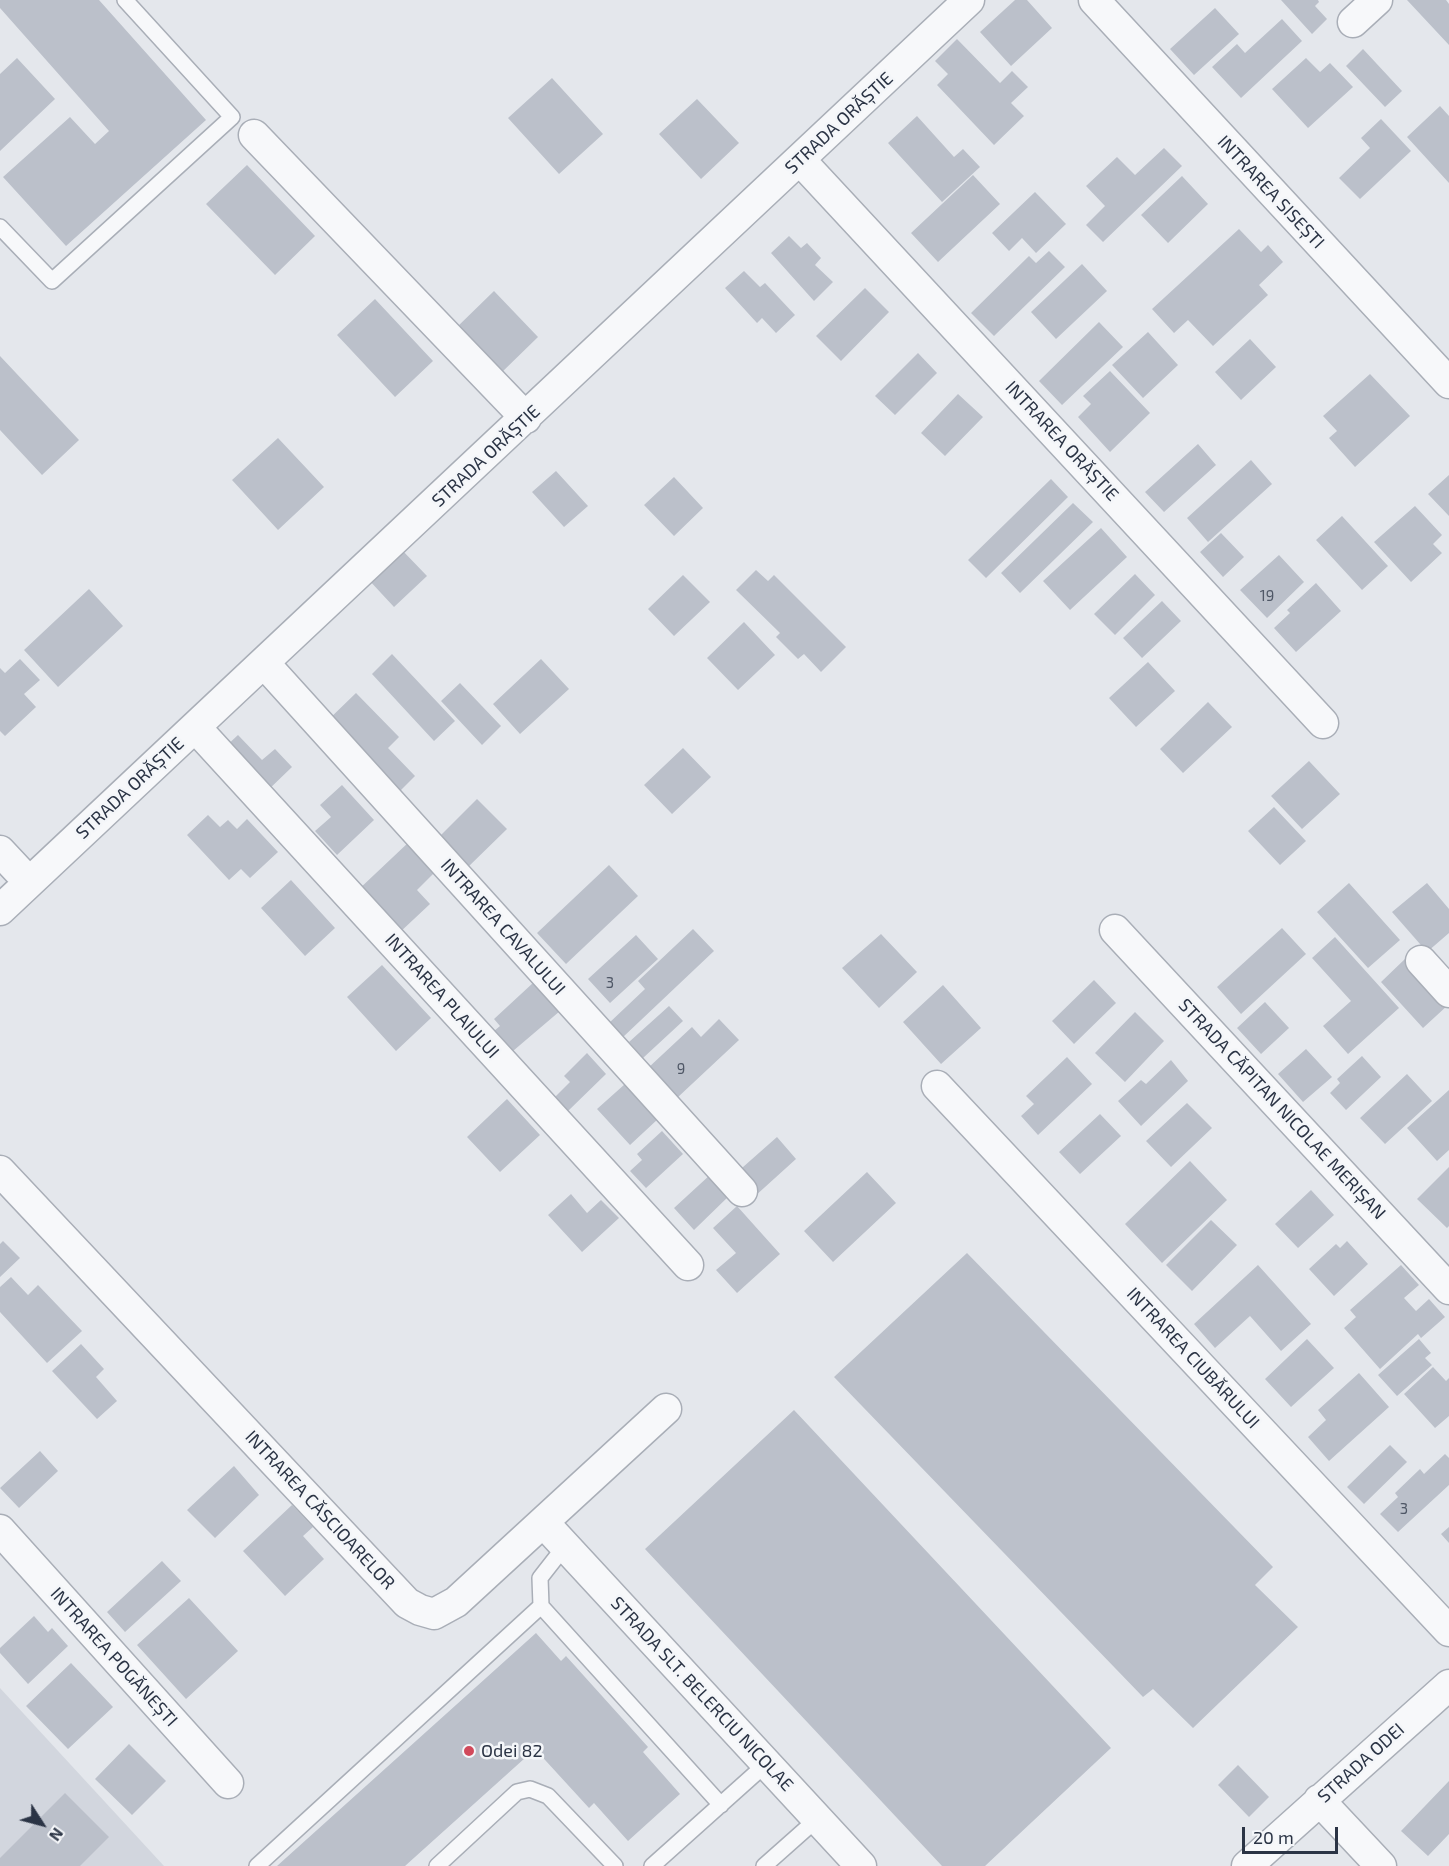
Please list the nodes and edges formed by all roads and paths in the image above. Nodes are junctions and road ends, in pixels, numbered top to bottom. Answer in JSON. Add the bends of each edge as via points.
{"nodes":[{"id":1,"x":125,"y":0,"type":"edge"},
{"id":2,"x":969,"y":0,"type":"edge"},
{"id":3,"x":1094,"y":0,"type":"edge"},
{"id":4,"x":1377,"y":0,"type":"edge"},
{"id":5,"x":1353,"y":22,"type":"dead end"},
{"id":6,"x":254,"y":135,"type":"dead end"},
{"id":7,"x":800,"y":160,"type":"junction"},
{"id":8,"x":0,"y":227,"type":"edge"},
{"id":9,"x":1449,"y":383,"type":"edge"},
{"id":10,"x":526,"y":418,"type":"junction"},
{"id":11,"x":264,"y":663,"type":"junction"},
{"id":12,"x":1323,"y":723,"type":"dead end"},
{"id":13,"x":195,"y":727,"type":"junction"},
{"id":14,"x":0,"y":851,"type":"edge"},
{"id":15,"x":29,"y":882,"type":"junction"},
{"id":16,"x":0,"y":910,"type":"edge"},
{"id":17,"x":1115,"y":930,"type":"dead end"},
{"id":18,"x":1421,"y":961,"type":"dead end"},
{"id":19,"x":1449,"y":992,"type":"edge"},
{"id":20,"x":937,"y":1086,"type":"dead end"},
{"id":21,"x":0,"y":1171,"type":"edge"},
{"id":22,"x":742,"y":1191,"type":"dead end"},
{"id":23,"x":688,"y":1265,"type":"dead end"},
{"id":24,"x":1449,"y":1289,"type":"edge"},
{"id":25,"x":666,"y":1409,"type":"dead end"},
{"id":26,"x":543,"y":1522,"type":"junction"},
{"id":27,"x":0,"y":1530,"type":"edge"},
{"id":28,"x":566,"y":1546,"type":"junction"},
{"id":29,"x":541,"y":1606,"type":"junction"},
{"id":30,"x":1449,"y":1631,"type":"edge"},
{"id":31,"x":1449,"y":1685,"type":"edge"},
{"id":32,"x":766,"y":1764,"type":"junction"},
{"id":33,"x":228,"y":1784,"type":"dead end"},
{"id":34,"x":1320,"y":1800,"type":"junction"},
{"id":35,"x":721,"y":1805,"type":"junction"},
{"id":36,"x":817,"y":1819,"type":"junction"},
{"id":37,"x":769,"y":1864,"type":"edge"},
{"id":38,"x":257,"y":1866,"type":"edge"},
{"id":39,"x":437,"y":1866,"type":"edge"},
{"id":40,"x":615,"y":1866,"type":"edge"},
{"id":41,"x":652,"y":1866,"type":"edge"},
{"id":42,"x":861,"y":1866,"type":"edge"},
{"id":43,"x":1247,"y":1866,"type":"edge"},
{"id":44,"x":1381,"y":1866,"type":"edge"}],
"edges":[{"from":1,"to":8,"type":"lane","via":[[232,117],[52,281]]},
{"from":2,"to":7,"type":"street","name":"STRADA ORĂȘTIE"},
{"from":3,"to":9,"type":"street","name":"INTRAREA SISEȘTI"},
{"from":4,"to":5,"type":"street"},
{"from":6,"to":10,"type":"street"},
{"from":7,"to":10,"type":"street","name":"STRADA ORĂȘTIE"},
{"from":7,"to":12,"type":"street","name":"INTRAREA ORĂȘTIE"},
{"from":10,"to":11,"type":"street","name":"STRADA ORĂȘTIE"},
{"from":11,"to":13,"type":"street","name":"STRADA ORĂȘTIE"},
{"from":11,"to":22,"type":"street","name":"INTRAREA CAVALULUI"},
{"from":13,"to":15,"type":"street","name":"STRADA ORĂȘTIE"},
{"from":13,"to":23,"type":"street","name":"INTRAREA PLAIULUI"},
{"from":14,"to":15,"type":"street"},
{"from":15,"to":16,"type":"street","name":"STRADA ORĂȘTIE"},
{"from":17,"to":24,"type":"street","name":"STRADA CĂPITAN NICOLAE MERIȘAN"},
{"from":18,"to":19,"type":"street"},
{"from":20,"to":30,"type":"street","name":"INTRAREA CIUBĂRULUI"},
{"from":21,"to":26,"type":"street","name":"INTRAREA CĂSCIOARELOR","via":[[407,1603],[434,1614],[456,1602]]},
{"from":25,"to":26,"type":"street","name":"INTRAREA CĂSCIOARELOR"},
{"from":26,"to":28,"type":"street","name":"STRADA SLT. BELERCIU NICOLAE"},
{"from":27,"to":33,"type":"street","name":"INTRAREA POGĂNEȘTI"},
{"from":28,"to":29,"type":"lane","via":[[540,1578]]},
{"from":28,"to":32,"type":"street","name":"STRADA SLT. BELERCIU NICOLAE"},
{"from":29,"to":35,"type":"lane"},
{"from":29,"to":38,"type":"lane"},
{"from":31,"to":34,"type":"street","name":"STRADA ODEI"},
{"from":32,"to":35,"type":"lane"},
{"from":32,"to":36,"type":"street","name":"STRADA SLT. BELERCIU NICOLAE"},
{"from":34,"to":43,"type":"street","name":"STRADA ODEI"},
{"from":34,"to":44,"type":"street"},
{"from":35,"to":41,"type":"lane"},
{"from":36,"to":37,"type":"lane"},
{"from":36,"to":42,"type":"street","name":"STRADA SLT. BELERCIU NICOLAE"},
{"from":39,"to":40,"type":"lane","via":[[516,1792],[530,1789],[548,1796]]}]}
